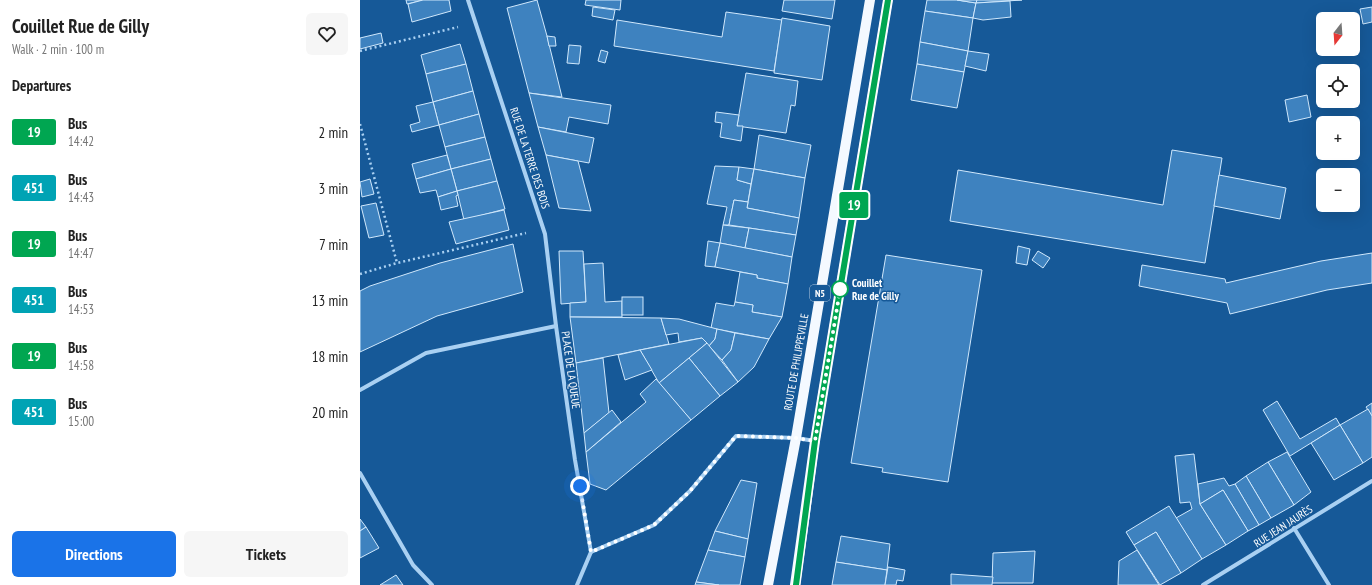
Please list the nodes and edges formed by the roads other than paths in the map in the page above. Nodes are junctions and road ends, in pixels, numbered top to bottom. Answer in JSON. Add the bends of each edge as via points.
{"nodes":[{"id":1,"x":468,"y":0,"type":"edge"},
{"id":2,"x":870,"y":0,"type":"edge"},
{"id":3,"x":888,"y":0,"type":"edge"},
{"id":4,"x":556,"y":326,"type":"junction"},
{"id":5,"x":360,"y":390,"type":"edge"},
{"id":6,"x":796,"y":438,"type":"junction"},
{"id":7,"x":815,"y":441,"type":"junction"},
{"id":8,"x":360,"y":473,"type":"edge"},
{"id":9,"x":1372,"y":481,"type":"edge"},
{"id":10,"x":1294,"y":528,"type":"junction"},
{"id":11,"x":591,"y":552,"type":"junction"},
{"id":12,"x":432,"y":585,"type":"edge"},
{"id":13,"x":577,"y":585,"type":"edge"},
{"id":14,"x":768,"y":585,"type":"edge"},
{"id":15,"x":796,"y":585,"type":"edge"},
{"id":16,"x":1203,"y":585,"type":"edge"},
{"id":17,"x":1329,"y":585,"type":"edge"}],
"edges":[{"from":1,"to":4,"type":"street","name":"RUE DE LA TERRE DES BOIS","via":[[544,230]]},
{"from":2,"to":6,"type":"main road","name":"ROUTE DE PHILIPPEVILLE","number":"N5"},
{"from":3,"to":7,"type":"main road","number":"N5"},
{"from":4,"to":5,"type":"street","name":"PLACE DE LA QUEUE","via":[[426,354]]},
{"from":4,"to":11,"type":"street","name":"PLACE DE LA QUEUE"},
{"from":6,"to":7,"type":"street"},
{"from":6,"to":11,"type":"street","via":[[736,436],[690,491],[654,525]]},
{"from":6,"to":14,"type":"main road","name":"ROUTE DE PHILIPPEVILLE","number":"N5"},
{"from":7,"to":15,"type":"main road","number":"N5"},
{"from":8,"to":12,"type":"street","via":[[413,565]]},
{"from":9,"to":10,"type":"street","name":"RUE JEAN JAURÈS"},
{"from":10,"to":16,"type":"street","name":"RUE JEAN JAURÈS","via":[[1274,543]]},
{"from":10,"to":17,"type":"street"},
{"from":11,"to":13,"type":"street"}]}
